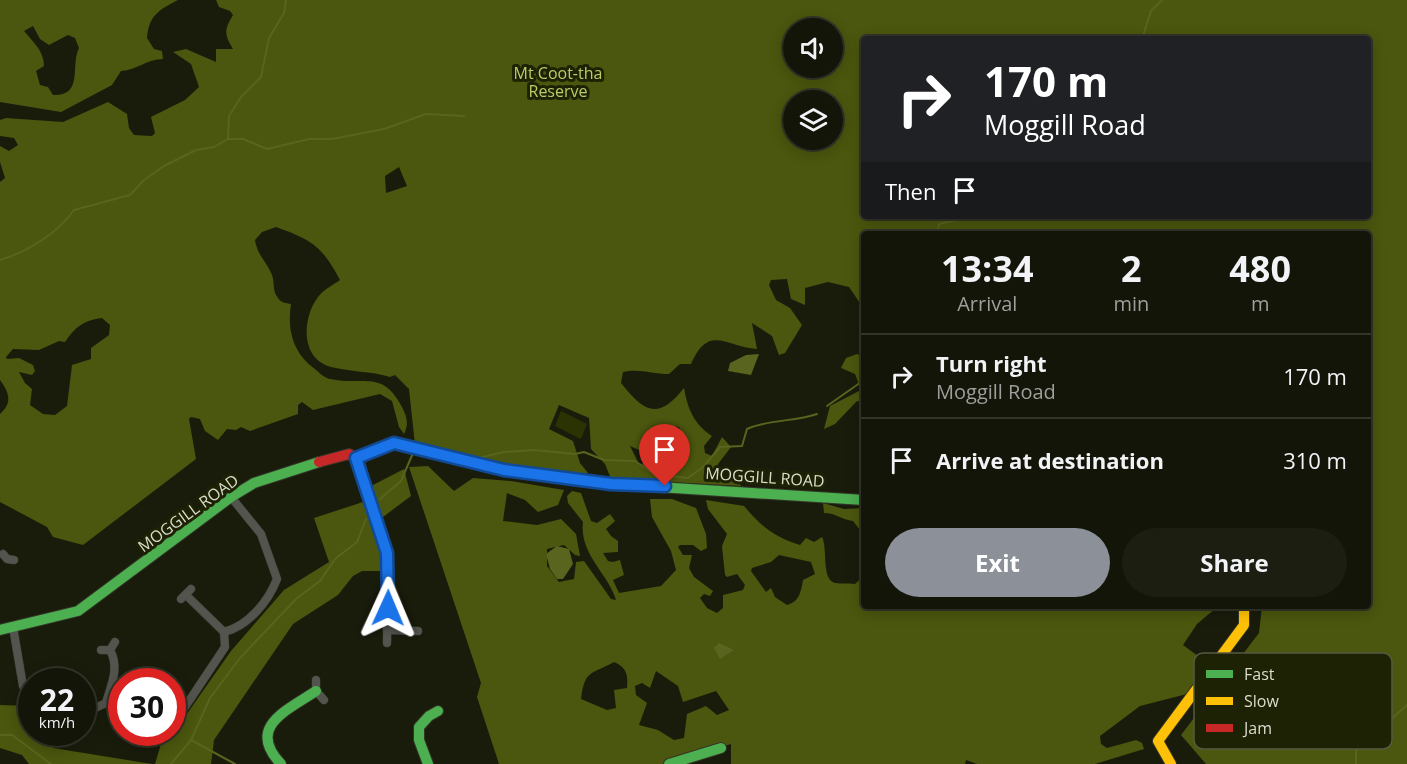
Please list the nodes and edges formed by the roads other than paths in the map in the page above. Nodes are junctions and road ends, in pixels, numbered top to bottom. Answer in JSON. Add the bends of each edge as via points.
{"nodes":[{"id":1,"x":356,"y":458,"type":"junction"},
{"id":2,"x":231,"y":497,"type":"junction"},
{"id":3,"x":861,"y":500,"type":"edge"},
{"id":4,"x":8,"y":558,"type":"dead end"},
{"id":5,"x":0,"y":567,"type":"edge"},
{"id":6,"x":186,"y":594,"type":"dead end"},
{"id":7,"x":1245,"y":609,"type":"edge"},
{"id":8,"x":13,"y":627,"type":"junction"},
{"id":9,"x":0,"y":630,"type":"edge"},
{"id":10,"x":387,"y":630,"type":"junction"},
{"id":11,"x":418,"y":631,"type":"dead end"},
{"id":12,"x":224,"y":632,"type":"junction"},
{"id":13,"x":115,"y":642,"type":"dead end"},
{"id":14,"x":387,"y":643,"type":"dead end"},
{"id":15,"x":101,"y":650,"type":"dead end"},
{"id":16,"x":110,"y":650,"type":"junction"},
{"id":17,"x":1223,"y":653,"type":"edge"},
{"id":18,"x":20,"y":668,"type":"edge"},
{"id":19,"x":316,"y":685,"type":"joint"},
{"id":20,"x":1194,"y":692,"type":"edge"},
{"id":21,"x":324,"y":700,"type":"dead end"},
{"id":22,"x":106,"y":704,"type":"joint"},
{"id":23,"x":186,"y":706,"type":"edge"},
{"id":24,"x":96,"y":708,"type":"edge"},
{"id":25,"x":438,"y":711,"type":"dead end"},
{"id":26,"x":721,"y":748,"type":"dead end"},
{"id":27,"x":281,"y":764,"type":"edge"},
{"id":28,"x":428,"y":764,"type":"edge"},
{"id":29,"x":669,"y":764,"type":"edge"},
{"id":30,"x":1171,"y":764,"type":"edge"}],
"edges":[{"from":1,"to":2,"type":"street","name":"MOGGILL ROAD","via":[[339,455],[254,483]]},
{"from":1,"to":3,"type":"street","name":"MOGGILL ROAD","via":[[394,443],[504,470],[611,484]]},
{"from":1,"to":10,"type":"street","via":[[387,553]]},
{"from":2,"to":8,"type":"street","name":"MOGGILL ROAD","via":[[78,611]]},
{"from":2,"to":12,"type":"street","via":[[261,534],[277,579],[243,626]]},
{"from":4,"to":5,"type":"street"},
{"from":6,"to":12,"type":"street"},
{"from":7,"to":17,"type":"street","via":[[1244,625]]},
{"from":8,"to":9,"type":"street","name":"MOGGILL ROAD"},
{"from":8,"to":18,"type":"street"},
{"from":10,"to":11,"type":"street"},
{"from":10,"to":14,"type":"street"},
{"from":12,"to":23,"type":"street","via":[[225,647]]},
{"from":13,"to":16,"type":"street"},
{"from":15,"to":16,"type":"street"},
{"from":16,"to":22,"type":"street","via":[[115,670]]},
{"from":19,"to":21,"type":"street"},
{"from":19,"to":27,"type":"street","via":[[277,715],[269,726],[267,749]]},
{"from":20,"to":30,"type":"street","via":[[1158,741]]},
{"from":22,"to":24,"type":"street"},
{"from":25,"to":28,"type":"street","via":[[418,726]]},
{"from":26,"to":29,"type":"street"}]}
